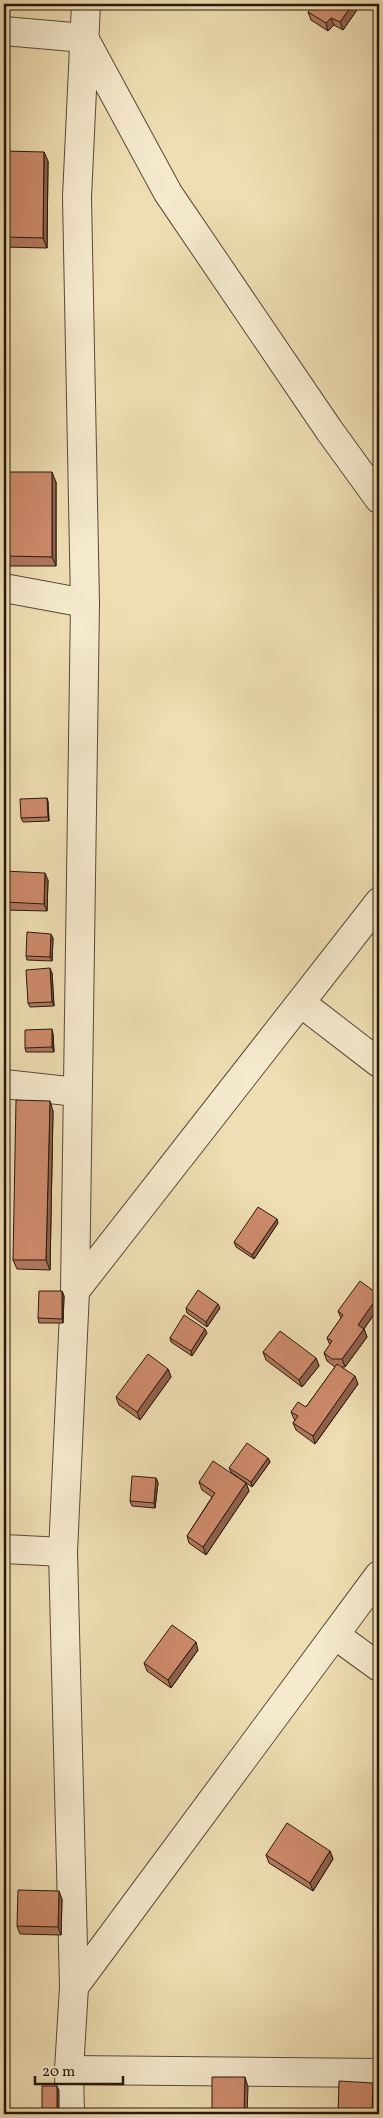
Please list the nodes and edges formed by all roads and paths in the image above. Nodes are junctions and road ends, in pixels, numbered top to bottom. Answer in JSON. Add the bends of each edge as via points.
{"nodes":[{"id":1,"x":86,"y":4,"type":"edge"},
{"id":2,"x":4,"y":31,"type":"edge"},
{"id":3,"x":84,"y":38,"type":"junction"},
{"id":4,"x":379,"y":500,"type":"edge"},
{"id":5,"x":4,"y":588,"type":"edge"},
{"id":6,"x":85,"y":603,"type":"junction"},
{"id":7,"x":379,"y":902,"type":"edge"},
{"id":8,"x":300,"y":1003,"type":"junction"},
{"id":9,"x":379,"y":1063,"type":"edge"},
{"id":10,"x":4,"y":1084,"type":"edge"},
{"id":11,"x":77,"y":1092,"type":"junction"},
{"id":12,"x":75,"y":1291,"type":"junction"},
{"id":13,"x":4,"y":1549,"type":"edge"},
{"id":14,"x":63,"y":1552,"type":"junction"},
{"id":15,"x":379,"y":1575,"type":"edge"},
{"id":16,"x":335,"y":1635,"type":"junction"},
{"id":17,"x":379,"y":1667,"type":"edge"},
{"id":18,"x":74,"y":1987,"type":"junction"},
{"id":19,"x":69,"y":2070,"type":"junction"},
{"id":20,"x":379,"y":2073,"type":"edge"},
{"id":21,"x":70,"y":2114,"type":"edge"}],
"edges":[{"from":1,"to":3,"type":"street"},
{"from":2,"to":3,"type":"street"},
{"from":3,"to":4,"type":"street","via":[[168,193]]},
{"from":3,"to":6,"type":"street","via":[[77,197]]},
{"from":5,"to":6,"type":"street"},
{"from":6,"to":11,"type":"street"},
{"from":7,"to":8,"type":"street"},
{"from":8,"to":9,"type":"street"},
{"from":8,"to":12,"type":"street"},
{"from":10,"to":11,"type":"street"},
{"from":11,"to":12,"type":"street"},
{"from":12,"to":14,"type":"street"},
{"from":13,"to":14,"type":"street"},
{"from":14,"to":18,"type":"street"},
{"from":15,"to":16,"type":"street"},
{"from":16,"to":17,"type":"street"},
{"from":16,"to":18,"type":"street"},
{"from":18,"to":19,"type":"street"},
{"from":19,"to":20,"type":"street"},
{"from":19,"to":21,"type":"street"}]}
